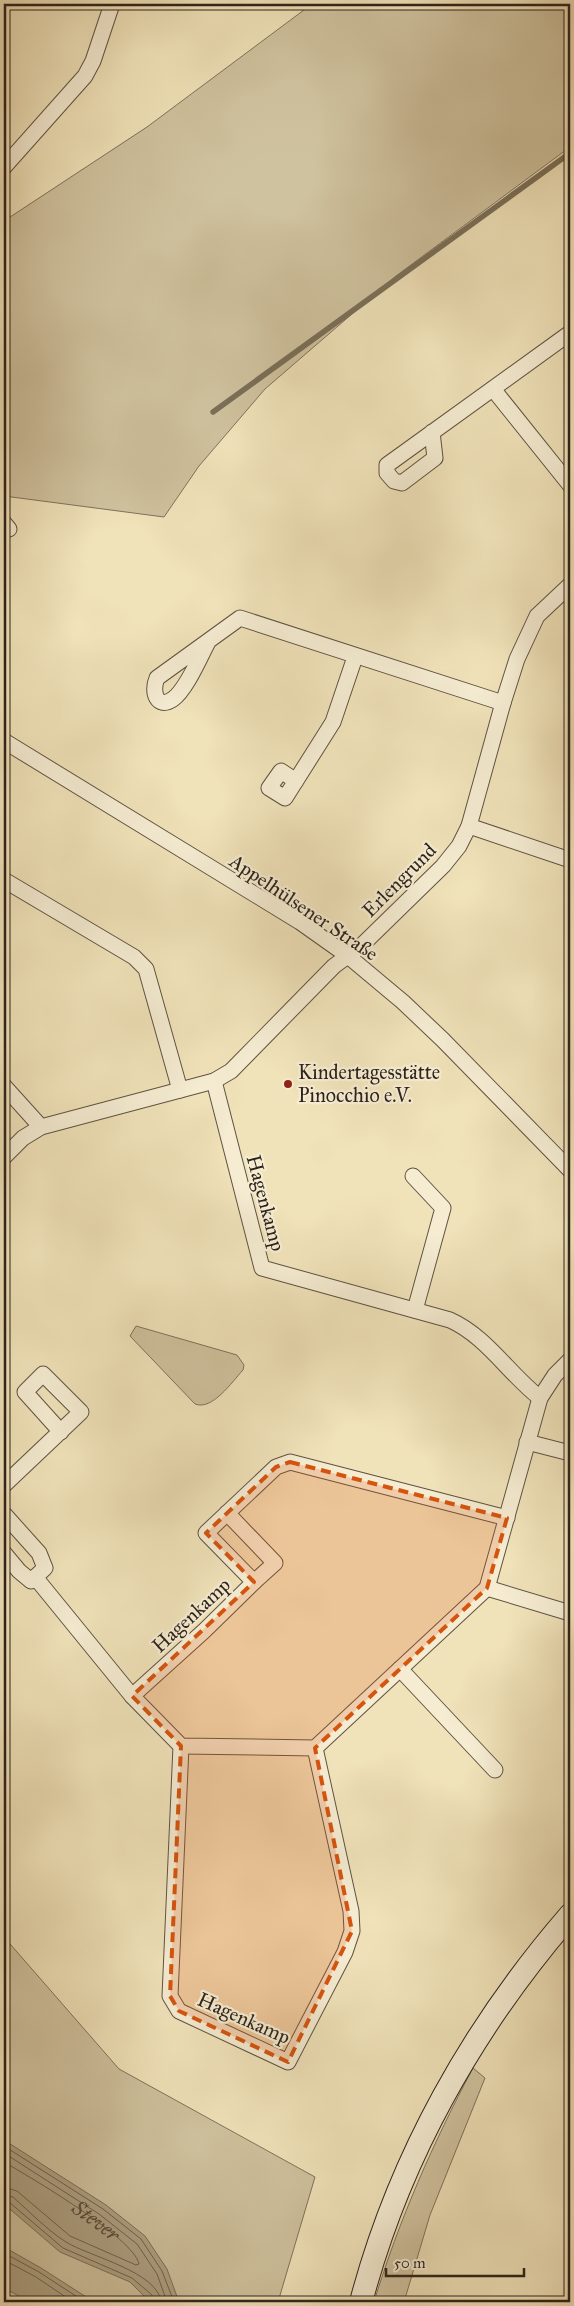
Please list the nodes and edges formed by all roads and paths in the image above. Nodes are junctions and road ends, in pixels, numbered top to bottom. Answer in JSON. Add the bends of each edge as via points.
{"nodes":[{"id":1,"x":112,"y":4,"type":"edge"},
{"id":2,"x":4,"y":167,"type":"edge"},
{"id":3,"x":570,"y":333,"type":"edge"},
{"id":4,"x":493,"y":389,"type":"junction"},
{"id":5,"x":432,"y":432,"type":"dead end"},
{"id":6,"x":570,"y":485,"type":"edge"},
{"id":7,"x":570,"y":585,"type":"edge"},
{"id":8,"x":208,"y":642,"type":"dead end"},
{"id":9,"x":355,"y":657,"type":"junction"},
{"id":10,"x":503,"y":703,"type":"junction"},
{"id":11,"x":4,"y":741,"type":"edge"},
{"id":12,"x":296,"y":781,"type":"dead end"},
{"id":13,"x":469,"y":826,"type":"junction"},
{"id":14,"x":570,"y":860,"type":"edge"},
{"id":15,"x":4,"y":880,"type":"edge"},
{"id":16,"x":348,"y":956,"type":"junction"},
{"id":17,"x":214,"y":1082,"type":"junction"},
{"id":18,"x":4,"y":1086,"type":"edge"},
{"id":19,"x":180,"y":1090,"type":"junction"},
{"id":20,"x":41,"y":1127,"type":"junction"},
{"id":21,"x":4,"y":1157,"type":"edge"},
{"id":22,"x":570,"y":1170,"type":"edge"},
{"id":23,"x":413,"y":1176,"type":"dead end"},
{"id":24,"x":415,"y":1310,"type":"junction"},
{"id":25,"x":570,"y":1360,"type":"edge"},
{"id":26,"x":540,"y":1398,"type":"junction"},
{"id":27,"x":61,"y":1432,"type":"dead end"},
{"id":28,"x":528,"y":1442,"type":"junction"},
{"id":29,"x":570,"y":1453,"type":"edge"},
{"id":30,"x":4,"y":1485,"type":"edge"},
{"id":31,"x":227,"y":1513,"type":"junction"},
{"id":32,"x":4,"y":1514,"type":"edge"},
{"id":33,"x":507,"y":1518,"type":"junction"},
{"id":34,"x":4,"y":1553,"type":"edge"},
{"id":35,"x":35,"y":1577,"type":"junction"},
{"id":36,"x":254,"y":1582,"type":"junction"},
{"id":37,"x":487,"y":1588,"type":"junction"},
{"id":38,"x":570,"y":1612,"type":"edge"},
{"id":39,"x":400,"y":1669,"type":"junction"},
{"id":40,"x":132,"y":1696,"type":"junction"},
{"id":41,"x":181,"y":1746,"type":"junction"},
{"id":42,"x":315,"y":1748,"type":"junction"},
{"id":43,"x":495,"y":1770,"type":"dead end"},
{"id":44,"x":570,"y":1915,"type":"edge"},
{"id":45,"x":361,"y":2302,"type":"edge"}],
"edges":[{"from":1,"to":2,"type":"street","via":[[85,76]]},
{"from":3,"to":4,"type":"street"},
{"from":4,"to":5,"type":"street"},
{"from":4,"to":6,"type":"street"},
{"from":7,"to":10,"type":"street","name":"Erlengrund","via":[[537,616]]},
{"from":8,"to":9,"type":"street","via":[[240,618]]},
{"from":9,"to":10,"type":"street"},
{"from":9,"to":12,"type":"street","via":[[334,722]]},
{"from":10,"to":13,"type":"street","name":"Erlengrund"},
{"from":11,"to":16,"type":"street","name":"Appelhülsener Straße","via":[[300,922]]},
{"from":13,"to":14,"type":"street"},
{"from":13,"to":16,"type":"street","name":"Erlengrund","via":[[459,846],[443,866]]},
{"from":15,"to":19,"type":"street","via":[[134,957],[146,969]]},
{"from":16,"to":17,"type":"street","via":[[334,966],[231,1071]]},
{"from":16,"to":22,"type":"street","name":"Appelhülsener Straße","via":[[443,1040]]},
{"from":17,"to":19,"type":"street"},
{"from":17,"to":24,"type":"street","name":"Hagenkamp","via":[[262,1268]]},
{"from":18,"to":20,"type":"street"},
{"from":19,"to":20,"type":"street"},
{"from":20,"to":21,"type":"street","via":[[23,1138]]},
{"from":23,"to":24,"type":"street","via":[[443,1208]]},
{"from":24,"to":26,"type":"street","name":"Hagenkamp","via":[[462,1325],[472,1332]]},
{"from":25,"to":26,"type":"street"},
{"from":26,"to":28,"type":"street"},
{"from":27,"to":30,"type":"street"},
{"from":28,"to":29,"type":"street"},
{"from":28,"to":33,"type":"street"},
{"from":31,"to":33,"type":"street","name":"Hagenkamp","via":[[276,1467],[290,1462]]},
{"from":31,"to":36,"type":"street","name":"Hagenkamp","via":[[274,1563]]},
{"from":31,"to":36,"type":"street","name":"Hagenkamp","via":[[206,1532]]},
{"from":32,"to":35,"type":"street","via":[[39,1553],[45,1568]]},
{"from":33,"to":37,"type":"street"},
{"from":34,"to":35,"type":"street","via":[[31,1581]]},
{"from":35,"to":40,"type":"street"},
{"from":36,"to":40,"type":"street","name":"Hagenkamp"},
{"from":37,"to":38,"type":"street"},
{"from":37,"to":39,"type":"street"},
{"from":39,"to":42,"type":"street"},
{"from":39,"to":43,"type":"street"},
{"from":40,"to":41,"type":"street"},
{"from":41,"to":42,"type":"street"},
{"from":41,"to":42,"type":"street","name":"Hagenkamp","via":[[170,1996],[179,2011],[288,2062],[345,1952],[352,1931],[351,1911]]},
{"from":44,"to":45,"type":"main road","via":[[496,2009],[459,2067],[406,2172]]}]}
